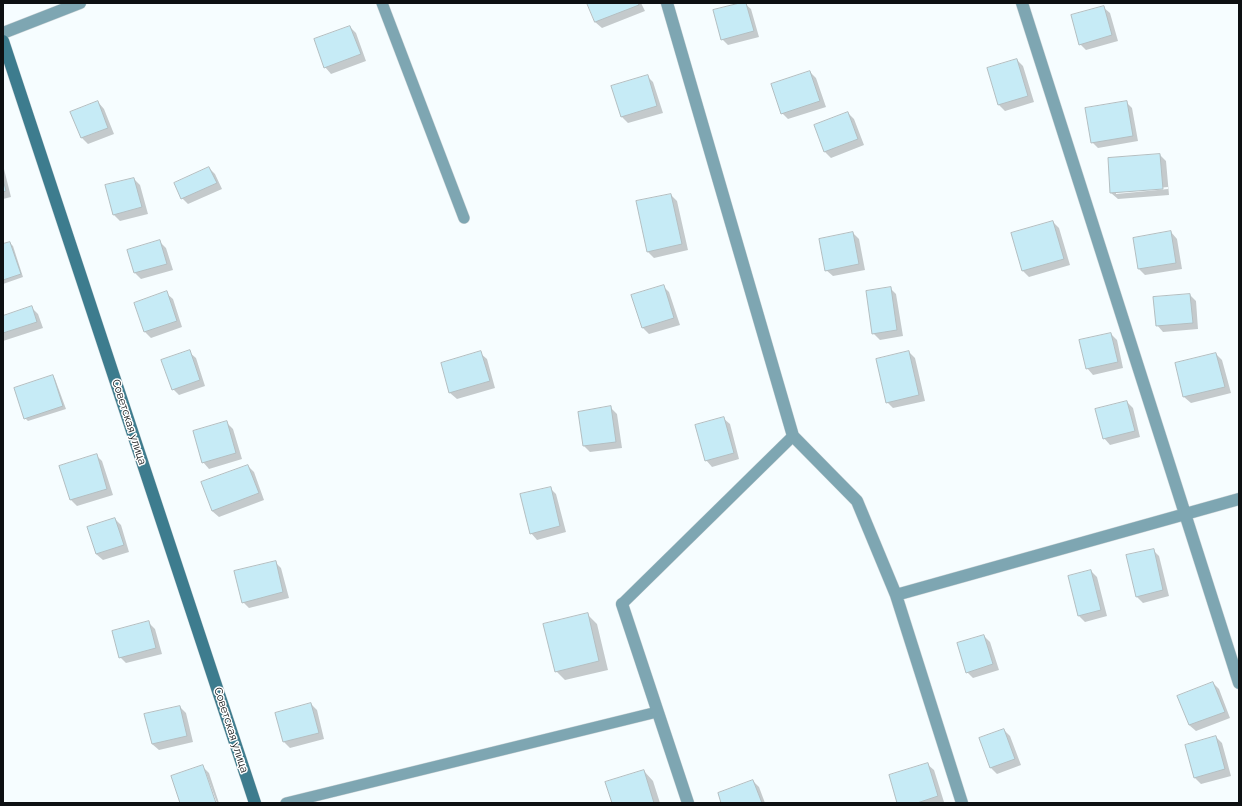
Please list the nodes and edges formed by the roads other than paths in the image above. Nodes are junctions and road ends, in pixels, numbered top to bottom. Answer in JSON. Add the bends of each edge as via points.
{"nodes":[{"id":1,"x":80,"y":3,"type":"edge"},
{"id":2,"x":382,"y":3,"type":"edge"},
{"id":3,"x":667,"y":3,"type":"edge"},
{"id":4,"x":1022,"y":3,"type":"edge"},
{"id":5,"x":3,"y":33,"type":"edge"},
{"id":6,"x":3,"y":41,"type":"edge"},
{"id":7,"x":464,"y":218,"type":"dead end"},
{"id":8,"x":794,"y":436,"type":"junction"},
{"id":9,"x":1239,"y":499,"type":"edge"},
{"id":10,"x":1185,"y":514,"type":"junction"},
{"id":11,"x":896,"y":595,"type":"junction"},
{"id":12,"x":622,"y":604,"type":"joint"},
{"id":13,"x":1239,"y":683,"type":"edge"},
{"id":14,"x":657,"y":712,"type":"junction"},
{"id":15,"x":255,"y":803,"type":"edge"},
{"id":16,"x":286,"y":803,"type":"edge"},
{"id":17,"x":688,"y":803,"type":"edge"},
{"id":18,"x":962,"y":803,"type":"edge"}],
"edges":[{"from":1,"to":5,"type":"street"},
{"from":2,"to":7,"type":"lane"},
{"from":3,"to":8,"type":"street"},
{"from":4,"to":10,"type":"street"},
{"from":6,"to":15,"type":"main road","name":"Советская улица"},
{"from":8,"to":11,"type":"street","via":[[857,501]]},
{"from":8,"to":12,"type":"lane"},
{"from":9,"to":10,"type":"street"},
{"from":10,"to":11,"type":"street"},
{"from":10,"to":13,"type":"street"},
{"from":11,"to":18,"type":"street"},
{"from":12,"to":14,"type":"street"},
{"from":14,"to":16,"type":"lane"},
{"from":14,"to":17,"type":"street"}]}
